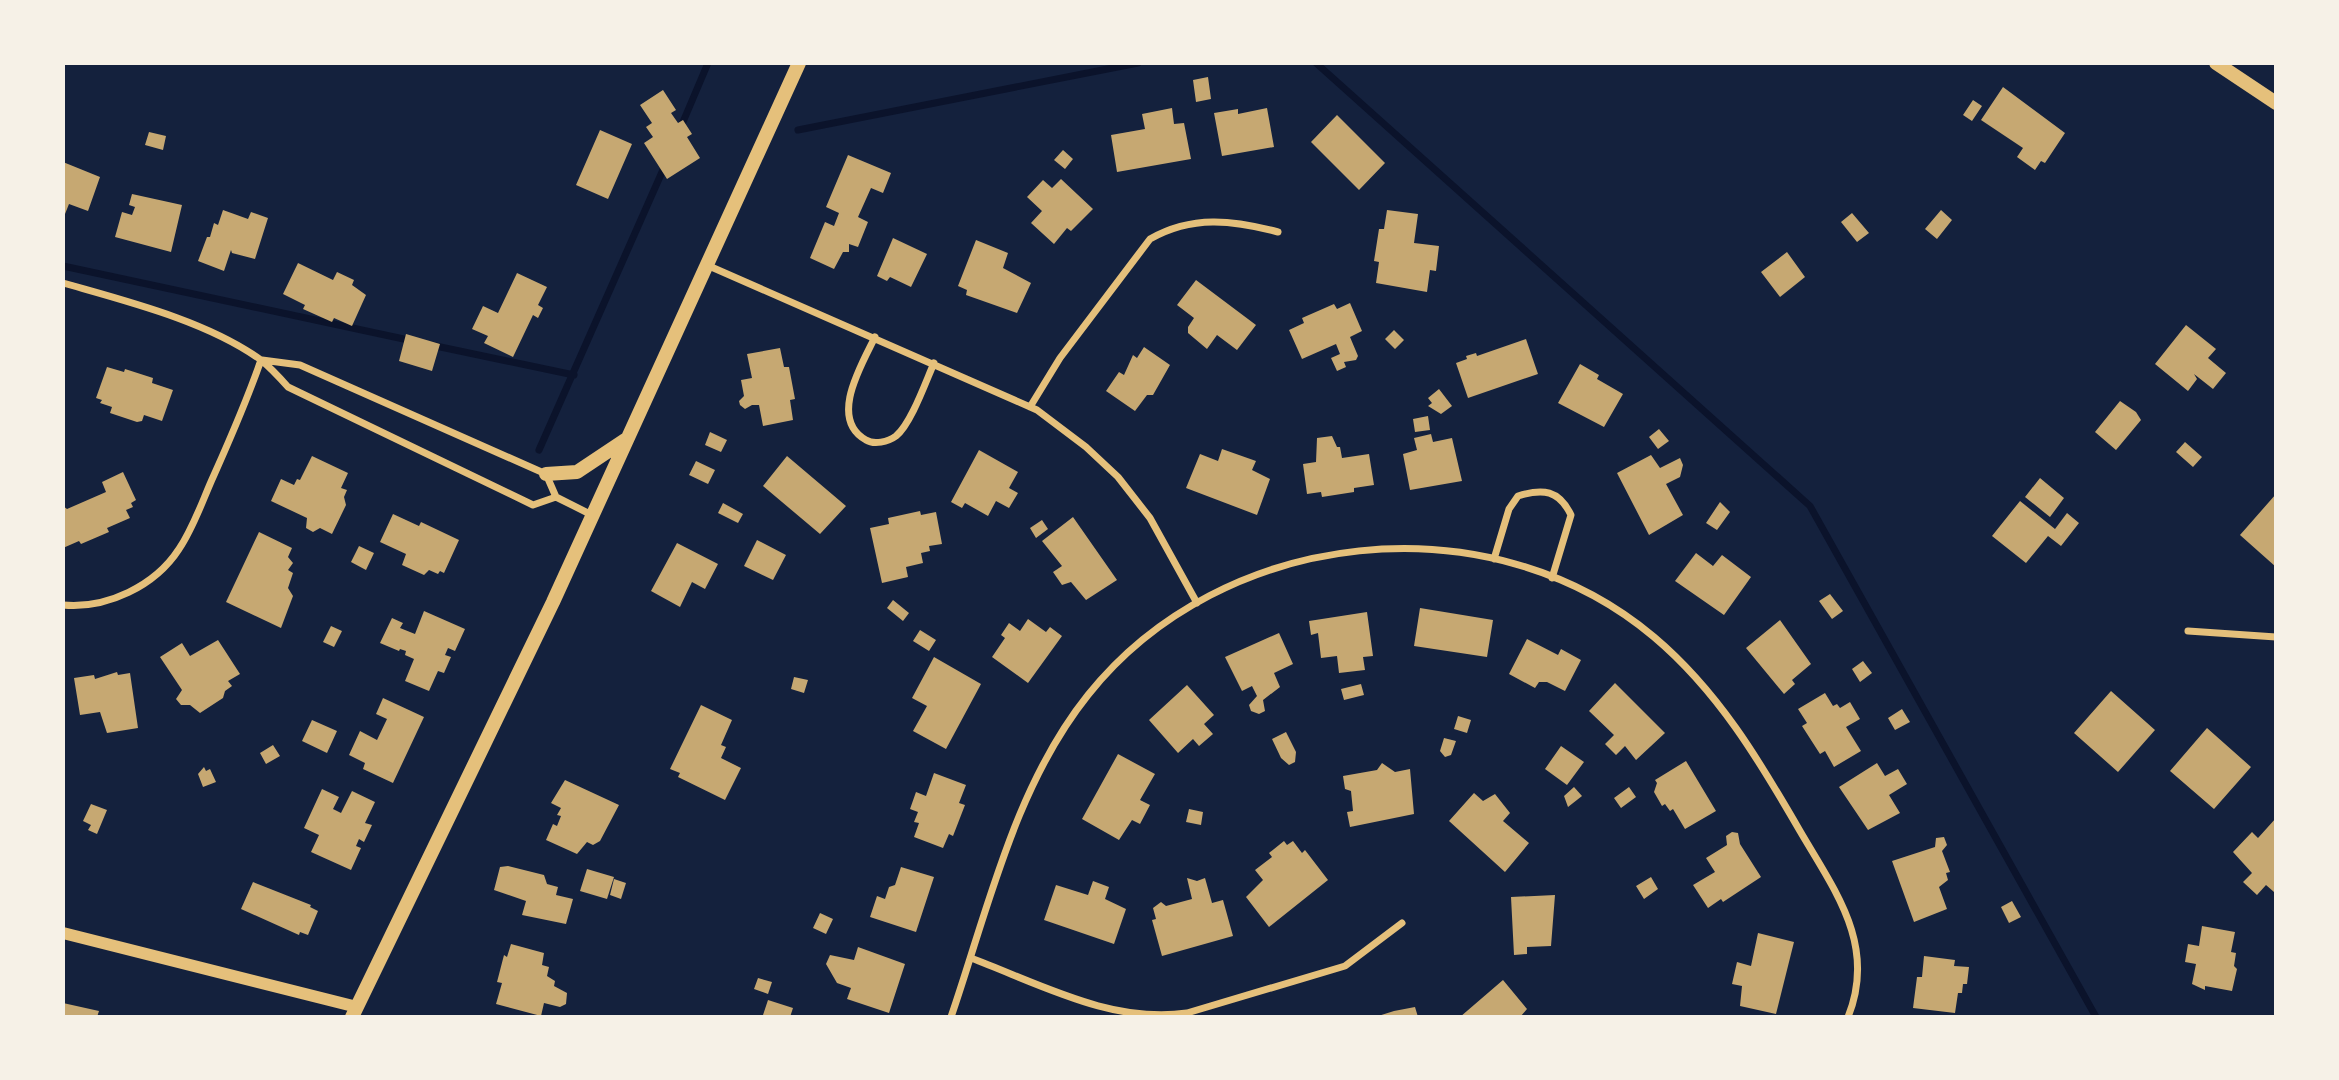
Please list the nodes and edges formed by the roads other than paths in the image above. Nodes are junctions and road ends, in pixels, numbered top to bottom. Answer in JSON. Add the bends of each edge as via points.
{"nodes":[{"id":1,"x":799,"y":63,"type":"edge"},
{"id":2,"x":2216,"y":63,"type":"edge"},
{"id":3,"x":2276,"y":103,"type":"edge"},
{"id":4,"x":1278,"y":232,"type":"dead end"},
{"id":5,"x":709,"y":266,"type":"junction"},
{"id":6,"x":63,"y":283,"type":"edge"},
{"id":7,"x":875,"y":337,"type":"junction"},
{"id":8,"x":261,"y":360,"type":"junction"},
{"id":9,"x":934,"y":363,"type":"junction"},
{"id":10,"x":1030,"y":407,"type":"junction"},
{"id":11,"x":629,"y":437,"type":"junction"},
{"id":12,"x":546,"y":474,"type":"junction"},
{"id":13,"x":556,"y":498,"type":"junction"},
{"id":14,"x":592,"y":516,"type":"junction"},
{"id":15,"x":1494,"y":559,"type":"junction"},
{"id":16,"x":1552,"y":578,"type":"junction"},
{"id":17,"x":1197,"y":603,"type":"junction"},
{"id":18,"x":63,"y":605,"type":"edge"},
{"id":19,"x":2188,"y":631,"type":"dead end"},
{"id":20,"x":2276,"y":636,"type":"edge"},
{"id":21,"x":1402,"y":923,"type":"dead end"},
{"id":22,"x":63,"y":933,"type":"edge"},
{"id":23,"x":971,"y":958,"type":"junction"},
{"id":24,"x":354,"y":1012,"type":"edge"},
{"id":25,"x":951,"y":1017,"type":"edge"},
{"id":26,"x":1848,"y":1017,"type":"edge"}],
"edges":[{"from":1,"to":5,"type":"main road"},
{"from":2,"to":3,"type":"main road"},
{"from":4,"to":10,"type":"street","via":[[1211,220],[1169,228],[1150,239],[1060,358]]},
{"from":5,"to":7,"type":"street"},
{"from":5,"to":11,"type":"main road"},
{"from":6,"to":8,"type":"street","via":[[215,334]]},
{"from":7,"to":9,"type":"street"},
{"from":7,"to":9,"type":"street","via":[[849,401],[848,420],[868,442],[880,443],[897,435]]},
{"from":8,"to":12,"type":"street","via":[[300,365]]},
{"from":8,"to":13,"type":"street","via":[[289,387],[533,505]]},
{"from":8,"to":18,"type":"street","via":[[236,432],[173,557],[125,595],[99,603]]},
{"from":9,"to":10,"type":"street"},
{"from":10,"to":17,"type":"street","via":[[1086,447],[1118,477],[1150,518]]},
{"from":11,"to":12,"type":"main road","via":[[578,472]]},
{"from":11,"to":14,"type":"main road"},
{"from":12,"to":13,"type":"street"},
{"from":13,"to":14,"type":"street"},
{"from":14,"to":24,"type":"main road"},
{"from":15,"to":16,"type":"street"},
{"from":15,"to":16,"type":"street","via":[[1509,509],[1518,495],[1551,491],[1564,500],[1571,515]]},
{"from":15,"to":17,"type":"street","via":[[1400,547],[1315,556],[1264,571]]},
{"from":16,"to":26,"type":"street","via":[[1618,611],[1688,668],[1763,768],[1840,899],[1854,932],[1858,964]]},
{"from":17,"to":23,"type":"street","via":[[1172,617],[1114,666],[1065,726],[1025,801]]},
{"from":19,"to":20,"type":"street"},
{"from":21,"to":23,"type":"street","via":[[1372,948],[1328,973],[1164,1017],[1102,1007]]},
{"from":22,"to":24,"type":"street"},
{"from":23,"to":25,"type":"street"}]}
